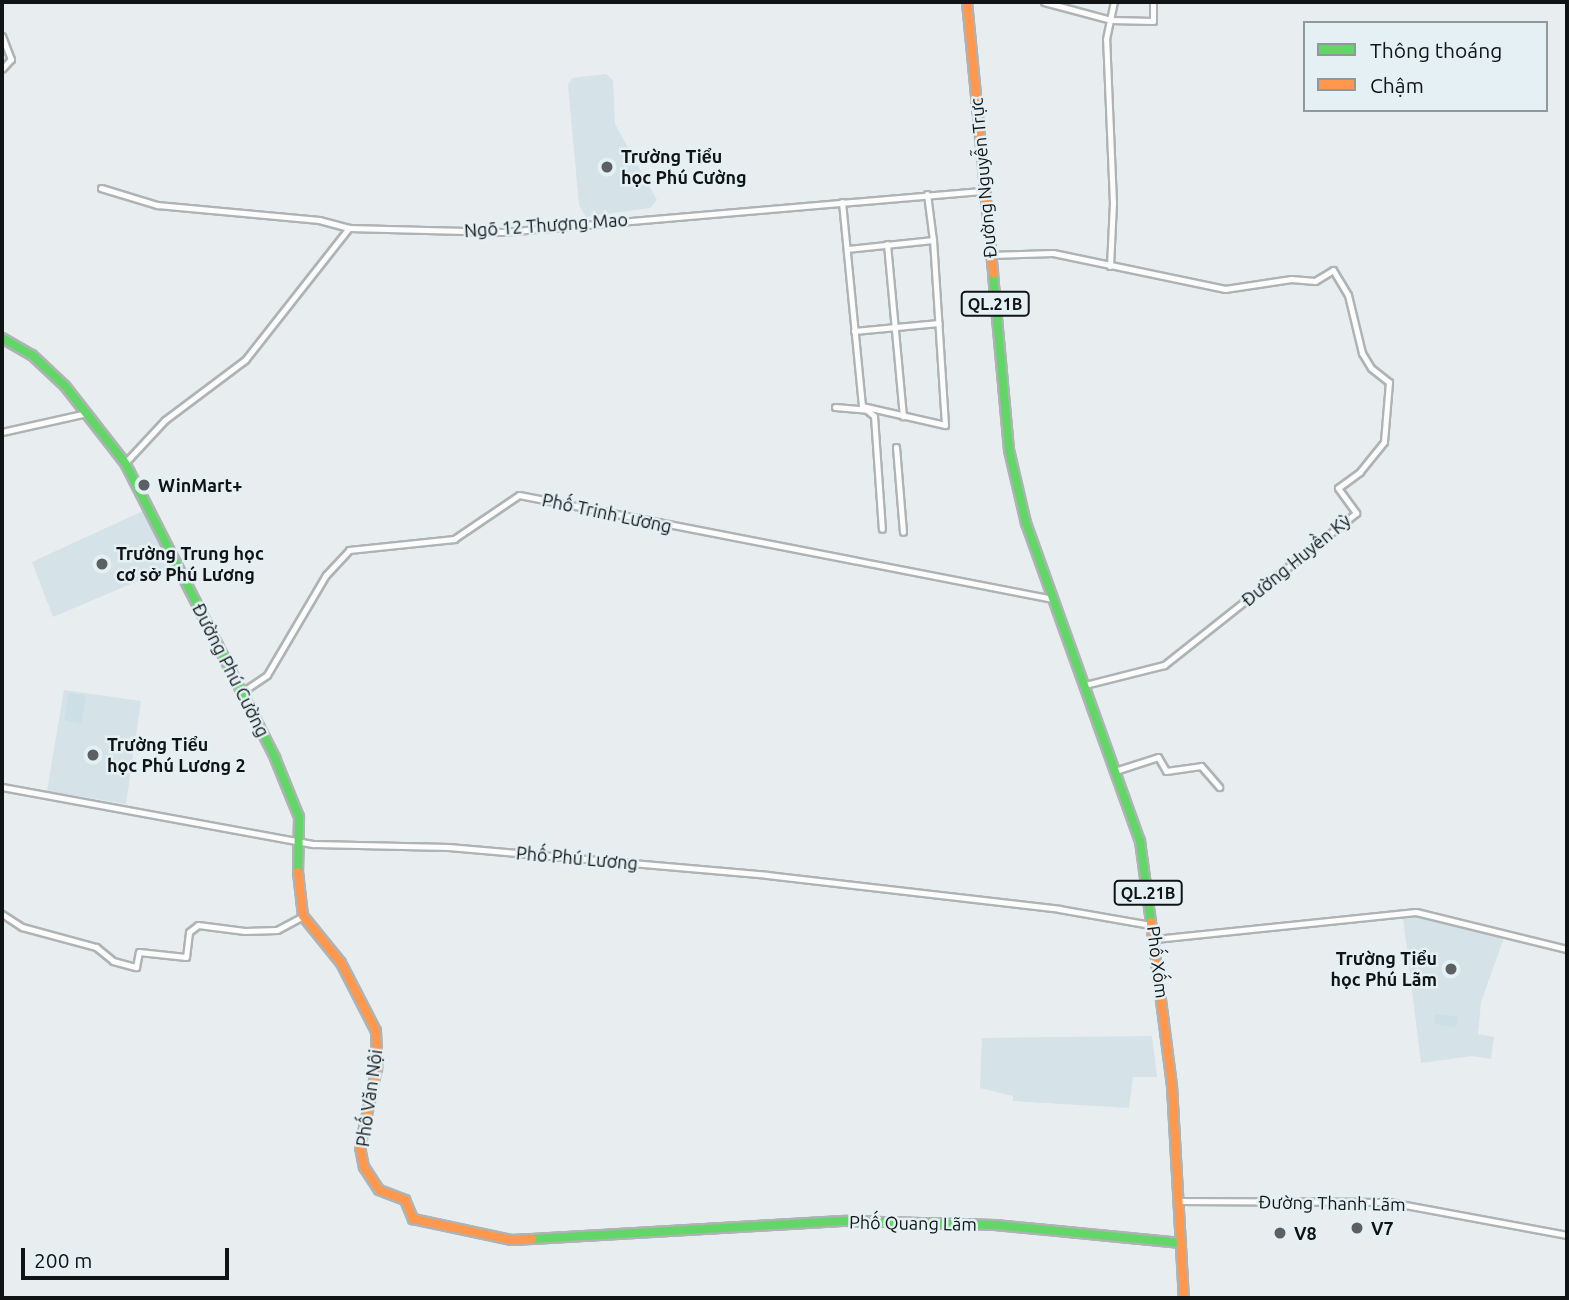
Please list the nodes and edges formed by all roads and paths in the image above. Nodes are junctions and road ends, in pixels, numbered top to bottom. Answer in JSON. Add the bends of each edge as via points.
{"nodes":[{"id":1,"x":967,"y":2,"type":"edge"},
{"id":2,"x":1044,"y":2,"type":"edge"},
{"id":3,"x":1114,"y":2,"type":"edge"},
{"id":4,"x":1153,"y":2,"type":"edge"},
{"id":5,"x":1111,"y":20,"type":"junction"},
{"id":6,"x":2,"y":36,"type":"edge"},
{"id":7,"x":2,"y":69,"type":"edge"},
{"id":8,"x":101,"y":188,"type":"dead end"},
{"id":9,"x":985,"y":191,"type":"junction"},
{"id":10,"x":927,"y":194,"type":"junction"},
{"id":11,"x":842,"y":202,"type":"junction"},
{"id":12,"x":349,"y":228,"type":"junction"},
{"id":13,"x":933,"y":240,"type":"junction"},
{"id":14,"x":887,"y":244,"type":"junction"},
{"id":15,"x":848,"y":249,"type":"junction"},
{"id":16,"x":990,"y":255,"type":"junction"},
{"id":17,"x":1110,"y":266,"type":"junction"},
{"id":18,"x":939,"y":323,"type":"junction"},
{"id":19,"x":895,"y":327,"type":"junction"},
{"id":20,"x":854,"y":331,"type":"junction"},
{"id":21,"x":2,"y":338,"type":"edge"},
{"id":22,"x":835,"y":407,"type":"dead end"},
{"id":23,"x":867,"y":410,"type":"junction"},
{"id":24,"x":90,"y":412,"type":"junction"},
{"id":25,"x":904,"y":416,"type":"junction"},
{"id":26,"x":2,"y":432,"type":"edge"},
{"id":27,"x":897,"y":447,"type":"dead end"},
{"id":28,"x":125,"y":463,"type":"junction"},
{"id":29,"x":882,"y":529,"type":"dead end"},
{"id":30,"x":903,"y":532,"type":"dead end"},
{"id":31,"x":1053,"y":599,"type":"junction"},
{"id":32,"x":1085,"y":685,"type":"junction"},
{"id":33,"x":242,"y":692,"type":"junction"},
{"id":34,"x":1118,"y":770,"type":"junction"},
{"id":35,"x":2,"y":787,"type":"edge"},
{"id":36,"x":1219,"y":787,"type":"dead end"},
{"id":37,"x":299,"y":842,"type":"junction"},
{"id":38,"x":2,"y":914,"type":"edge"},
{"id":39,"x":303,"y":916,"type":"junction"},
{"id":40,"x":1153,"y":925,"type":"junction"},
{"id":41,"x":1155,"y":939,"type":"junction"},
{"id":42,"x":323,"y":942,"type":"joint"},
{"id":43,"x":1567,"y":949,"type":"edge"},
{"id":44,"x":1178,"y":1201,"type":"junction"},
{"id":45,"x":645,"y":1233,"type":"joint"},
{"id":46,"x":1567,"y":1234,"type":"edge"},
{"id":47,"x":1181,"y":1243,"type":"junction"},
{"id":48,"x":1184,"y":1298,"type":"edge"}],
"edges":[{"from":1,"to":9,"type":"main road","name":"Đường Nguyễn Trực","number":"QL.21B"},
{"from":2,"to":5,"type":"street"},
{"from":3,"to":5,"type":"street"},
{"from":4,"to":5,"type":"street","via":[[1153,21]]},
{"from":5,"to":17,"type":"street","via":[[1106,38],[1113,203]]},
{"from":6,"to":7,"type":"street","via":[[11,59]]},
{"from":8,"to":12,"type":"street","name":"Ngõ 12 Thượng Mao","via":[[157,205],[319,220]]},
{"from":9,"to":10,"type":"street","name":"Ngõ 12 Thượng Mao"},
{"from":9,"to":16,"type":"main road","name":"Đường Nguyễn Trực","number":"QL.21B"},
{"from":10,"to":11,"type":"street","name":"Ngõ 12 Thượng Mao"},
{"from":10,"to":13,"type":"street"},
{"from":11,"to":12,"type":"street","name":"Ngõ 12 Thượng Mao","via":[[503,232]]},
{"from":11,"to":15,"type":"street"},
{"from":12,"to":28,"type":"street","via":[[245,359],[165,420]]},
{"from":13,"to":14,"type":"street"},
{"from":13,"to":18,"type":"street"},
{"from":14,"to":15,"type":"street"},
{"from":14,"to":19,"type":"street"},
{"from":15,"to":20,"type":"street"},
{"from":16,"to":17,"type":"street","name":"Đường Huyền Kỳ","via":[[1053,253]]},
{"from":16,"to":31,"type":"main road","name":"Đường Nguyễn Trực","number":"QL.21B","via":[[1009,450],[1026,523]]},
{"from":17,"to":32,"type":"street","name":"Đường Huyền Kỳ","via":[[1224,289],[1291,279],[1315,281],[1333,270],[1348,295],[1362,353],[1371,368],[1389,382],[1384,442],[1360,472],[1338,488],[1356,513],[1164,665]]},
{"from":18,"to":19,"type":"street"},
{"from":18,"to":25,"type":"street","via":[[946,425]]},
{"from":19,"to":20,"type":"street"},
{"from":19,"to":25,"type":"street"},
{"from":20,"to":23,"type":"street","via":[[862,406]]},
{"from":21,"to":24,"type":"main road","name":"Đường Phú Cường","via":[[32,355]]},
{"from":22,"to":23,"type":"street"},
{"from":23,"to":25,"type":"street"},
{"from":23,"to":29,"type":"street","via":[[874,416]]},
{"from":24,"to":26,"type":"street"},
{"from":24,"to":28,"type":"main road","name":"Đường Phú Cường"},
{"from":27,"to":30,"type":"street"},
{"from":28,"to":33,"type":"main road","name":"Đường Phú Cường"},
{"from":31,"to":32,"type":"main road","name":"Phố Xốm","number":"QL.21B"},
{"from":31,"to":33,"type":"street","name":"Phố Trinh Lương","via":[[519,495],[454,539],[349,550],[326,575],[267,676]]},
{"from":32,"to":34,"type":"main road","name":"Phố Xốm","number":"QL.21B"},
{"from":33,"to":37,"type":"main road","name":"Đường Phú Cường","via":[[290,790],[299,817]]},
{"from":34,"to":36,"type":"street","via":[[1158,757],[1166,771],[1200,766]]},
{"from":34,"to":40,"type":"main road","name":"Phố Xốm","number":"QL.21B","via":[[1140,841]]},
{"from":35,"to":37,"type":"street","name":"Phố Phú Lương"},
{"from":37,"to":39,"type":"main road","name":"Đường Phú Cường"},
{"from":37,"to":40,"type":"street","name":"Phố Phú Lương","via":[[448,847],[767,875],[1059,909]]},
{"from":38,"to":39,"type":"street","via":[[22,927],[96,947],[113,961],[136,967],[139,951],[186,957],[189,932],[198,925],[277,930]]},
{"from":39,"to":42,"type":"main road","name":"Đường Phú Cường"},
{"from":40,"to":41,"type":"main road","name":"Phố Xốm","number":"QL.21B"},
{"from":41,"to":43,"type":"street","via":[[1416,914]]},
{"from":41,"to":44,"type":"main road","name":"Phố Xốm","number":"QL.21B","via":[[1172,1086]]},
{"from":42,"to":45,"type":"main road","name":"Phố Văn Nội","via":[[341,963],[376,1031],[377,1068],[360,1147],[369,1180],[379,1191],[400,1195],[413,1219],[493,1237]]},
{"from":44,"to":46,"type":"street","name":"Đường Thanh Lãm","via":[[1389,1202]]},
{"from":44,"to":47,"type":"main road","name":"Phố Xốm","number":"QL.21B"},
{"from":45,"to":47,"type":"main road","name":"Phố Quang Lãm","via":[[873,1222],[995,1225]]},
{"from":47,"to":48,"type":"main road","name":"Phố Xốm","number":"QL.21B"}]}
